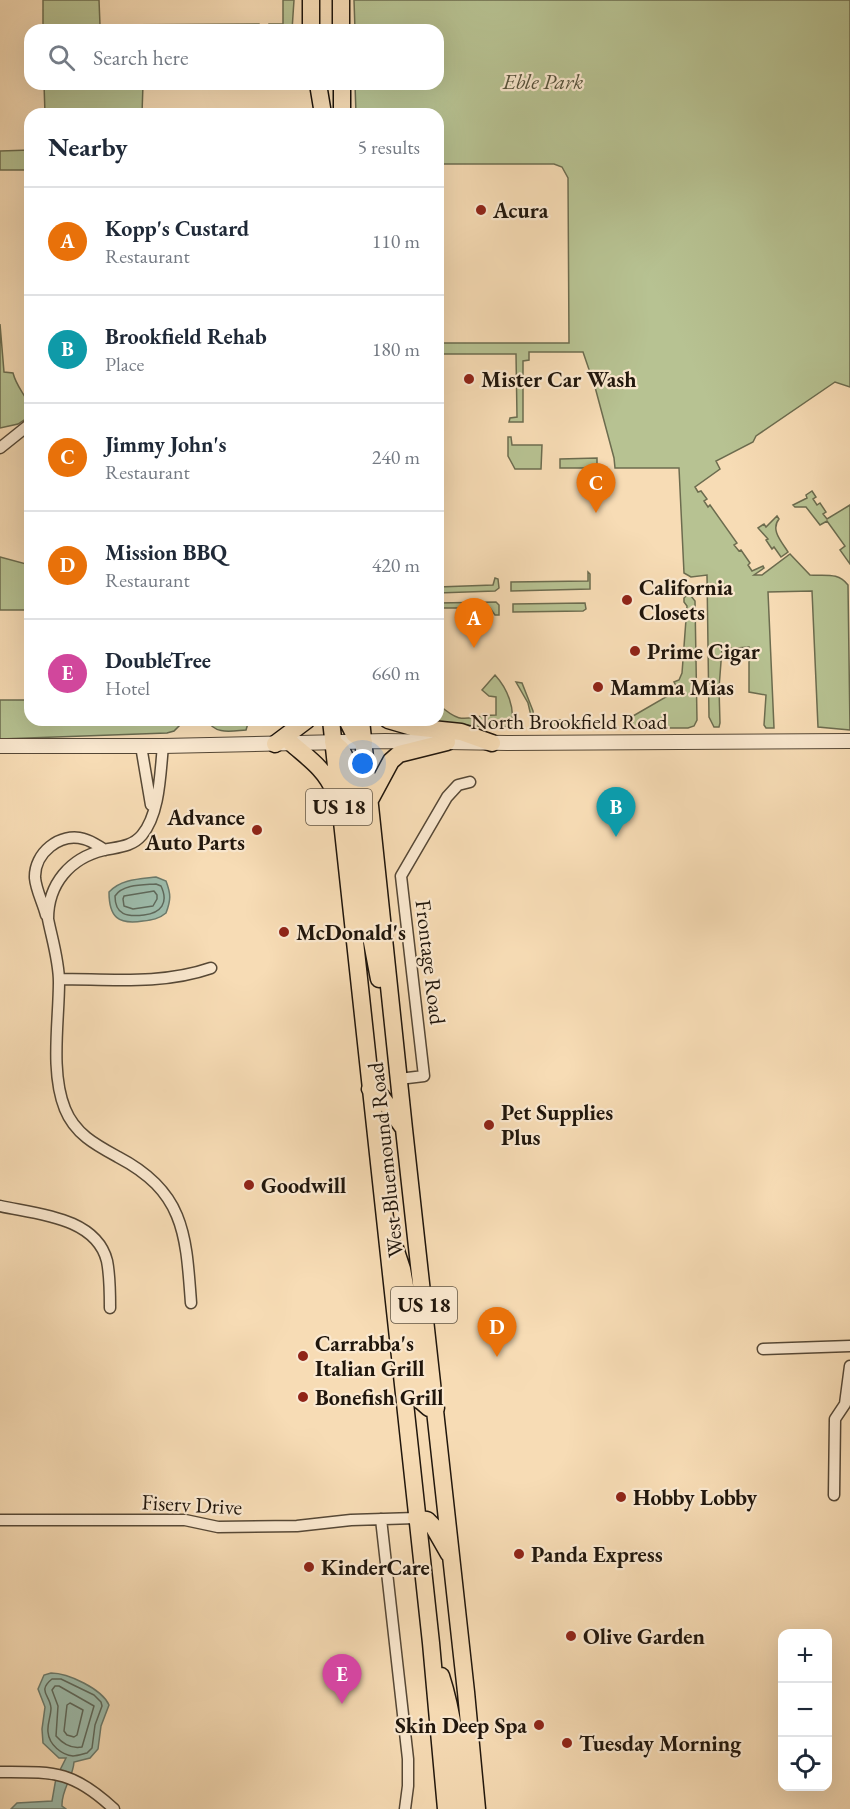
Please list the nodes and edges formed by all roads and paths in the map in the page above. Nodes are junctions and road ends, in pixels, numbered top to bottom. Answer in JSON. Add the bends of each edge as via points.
{"nodes":[{"id":1,"x":311,"y":0,"type":"edge"},
{"id":2,"x":341,"y":0,"type":"edge"},
{"id":3,"x":311,"y":24,"type":"edge"},
{"id":4,"x":341,"y":24,"type":"edge"},
{"id":5,"x":311,"y":90,"type":"edge"},
{"id":6,"x":319,"y":90,"type":"edge"},
{"id":7,"x":342,"y":90,"type":"edge"},
{"id":8,"x":312,"y":108,"type":"edge"},
{"id":9,"x":322,"y":108,"type":"edge"},
{"id":10,"x":342,"y":108,"type":"edge"},
{"id":11,"x":24,"y":429,"type":"edge"},
{"id":12,"x":0,"y":448,"type":"edge"},
{"id":13,"x":301,"y":726,"type":"edge"},
{"id":14,"x":332,"y":726,"type":"edge"},
{"id":15,"x":350,"y":726,"type":"edge"},
{"id":16,"x":362,"y":726,"type":"edge"},
{"id":17,"x":409,"y":726,"type":"edge"},
{"id":18,"x":850,"y":741,"type":"edge"},
{"id":19,"x":333,"y":742,"type":"junction"},
{"id":20,"x":364,"y":742,"type":"junction"},
{"id":21,"x":447,"y":742,"type":"junction"},
{"id":22,"x":492,"y":743,"type":"junction"},
{"id":23,"x":283,"y":744,"type":"junction"},
{"id":24,"x":0,"y":746,"type":"edge"},
{"id":25,"x":141,"y":746,"type":"junction"},
{"id":26,"x":163,"y":746,"type":"junction"},
{"id":27,"x":470,"y":782,"type":"dead end"},
{"id":28,"x":370,"y":800,"type":"junction"},
{"id":29,"x":339,"y":804,"type":"junction"},
{"id":30,"x":151,"y":818,"type":"junction"},
{"id":31,"x":105,"y":850,"type":"junction"},
{"id":32,"x":48,"y":919,"type":"junction"},
{"id":33,"x":211,"y":968,"type":"dead end"},
{"id":34,"x":59,"y":979,"type":"junction"},
{"id":35,"x":395,"y":1038,"type":"junction"},
{"id":36,"x":399,"y":1079,"type":"junction"},
{"id":37,"x":370,"y":1089,"type":"junction"},
{"id":38,"x":404,"y":1129,"type":"junction"},
{"id":39,"x":0,"y":1206,"type":"edge"},
{"id":40,"x":384,"y":1216,"type":"junction"},
{"id":41,"x":191,"y":1303,"type":"dead end"},
{"id":42,"x":110,"y":1308,"type":"dead end"},
{"id":43,"x":850,"y":1346,"type":"edge"},
{"id":44,"x":763,"y":1348,"type":"dead end"},
{"id":45,"x":850,"y":1366,"type":"edge"},
{"id":46,"x":436,"y":1408,"type":"junction"},
{"id":47,"x":834,"y":1495,"type":"dead end"},
{"id":48,"x":416,"y":1518,"type":"junction"},
{"id":49,"x":381,"y":1519,"type":"junction"},
{"id":50,"x":0,"y":1520,"type":"edge"},
{"id":51,"x":452,"y":1558,"type":"junction"},
{"id":52,"x":431,"y":1643,"type":"junction"},
{"id":53,"x":0,"y":1772,"type":"edge"},
{"id":54,"x":114,"y":1809,"type":"edge"},
{"id":55,"x":405,"y":1809,"type":"edge"},
{"id":56,"x":446,"y":1809,"type":"edge"},
{"id":57,"x":462,"y":1809,"type":"edge"},
{"id":58,"x":477,"y":1809,"type":"edge"}],
"edges":[{"from":1,"to":3,"type":"main road"},
{"from":2,"to":4,"type":"main road"},
{"from":5,"to":8,"type":"main road"},
{"from":6,"to":9,"type":"main road"},
{"from":7,"to":10,"type":"main road"},
{"from":11,"to":12,"type":"street"},
{"from":13,"to":23,"type":"main road"},
{"from":14,"to":19,"type":"main road","name":"West Bluemound Road","number":"US 18"},
{"from":15,"to":20,"type":"main road"},
{"from":16,"to":20,"type":"main road","name":"West Bluemound Road","number":"US 18"},
{"from":17,"to":22,"type":"main road","via":[[461,732]]},
{"from":18,"to":22,"type":"street","name":"North Brookfield Road"},
{"from":19,"to":20,"type":"street","name":"North Brookfield Road"},
{"from":19,"to":23,"type":"street","name":"North Brookfield Road"},
{"from":19,"to":29,"type":"main road","name":"West Bluemound Road","number":"US 18"},
{"from":19,"to":35,"type":"main road","via":[[351,770],[367,916]]},
{"from":20,"to":21,"type":"street","name":"North Brookfield Road"},
{"from":20,"to":28,"type":"main road","name":"West Bluemound Road","number":"US 18"},
{"from":21,"to":22,"type":"street","name":"North Brookfield Road"},
{"from":21,"to":28,"type":"main road","via":[[399,754],[391,761]]},
{"from":23,"to":26,"type":"street","name":"North Brookfield Road"},
{"from":23,"to":29,"type":"main road","via":[[323,772]]},
{"from":24,"to":25,"type":"street","name":"North Brookfield Road"},
{"from":25,"to":26,"type":"street","name":"North Brookfield Road"},
{"from":25,"to":30,"type":"street"},
{"from":26,"to":30,"type":"street"},
{"from":27,"to":36,"type":"street","name":"Frontage Road","via":[[458,785],[447,797],[401,876],[424,1076]]},
{"from":28,"to":35,"type":"main road","name":"West Bluemound Road","number":"US 18"},
{"from":29,"to":37,"type":"main road","name":"West Bluemound Road","number":"US 18"},
{"from":30,"to":31,"type":"street","via":[[132,843]]},
{"from":31,"to":32,"type":"street","via":[[73,863],[60,877],[50,900]]},
{"from":31,"to":32,"type":"street","via":[[79,838],[62,840],[42,854],[35,876]]},
{"from":32,"to":34,"type":"street"},
{"from":33,"to":34,"type":"street","via":[[163,979]]},
{"from":34,"to":41,"type":"street","via":[[58,1068],[65,1109],[88,1139],[148,1175],[164,1193],[183,1227]]},
{"from":35,"to":36,"type":"main road","name":"West Bluemound Road","number":"US 18"},
{"from":36,"to":38,"type":"main road","name":"West Bluemound Road","number":"US 18"},
{"from":37,"to":38,"type":"main road","via":[[381,1096]]},
{"from":37,"to":40,"type":"main road","name":"West Bluemound Road","number":"US 18"},
{"from":38,"to":46,"type":"main road","name":"West Bluemound Road","number":"US 18"},
{"from":39,"to":42,"type":"street","via":[[59,1219],[91,1236],[107,1262]]},
{"from":40,"to":46,"type":"main road","via":[[402,1269],[421,1401]]},
{"from":40,"to":48,"type":"main road","name":"West Bluemound Road","number":"US 18"},
{"from":43,"to":44,"type":"street"},
{"from":45,"to":47,"type":"street","via":[[845,1404],[835,1419]]},
{"from":46,"to":51,"type":"main road","name":"West Bluemound Road","number":"US 18"},
{"from":48,"to":49,"type":"street","name":"Fiserv Drive"},
{"from":48,"to":51,"type":"main road","via":[[427,1520]]},
{"from":48,"to":52,"type":"main road","name":"West Bluemound Road","number":"US 18"},
{"from":49,"to":50,"type":"street","name":"Fiserv Drive","via":[[218,1527],[185,1520]]},
{"from":49,"to":55,"type":"street","via":[[408,1759]]},
{"from":51,"to":58,"type":"main road","name":"West Bluemound Road","number":"US 18"},
{"from":52,"to":56,"type":"main road","name":"West Bluemound Road","number":"US 18"},
{"from":52,"to":57,"type":"main road","via":[[447,1692]]},
{"from":53,"to":54,"type":"street","via":[[54,1773],[74,1779]]}]}
